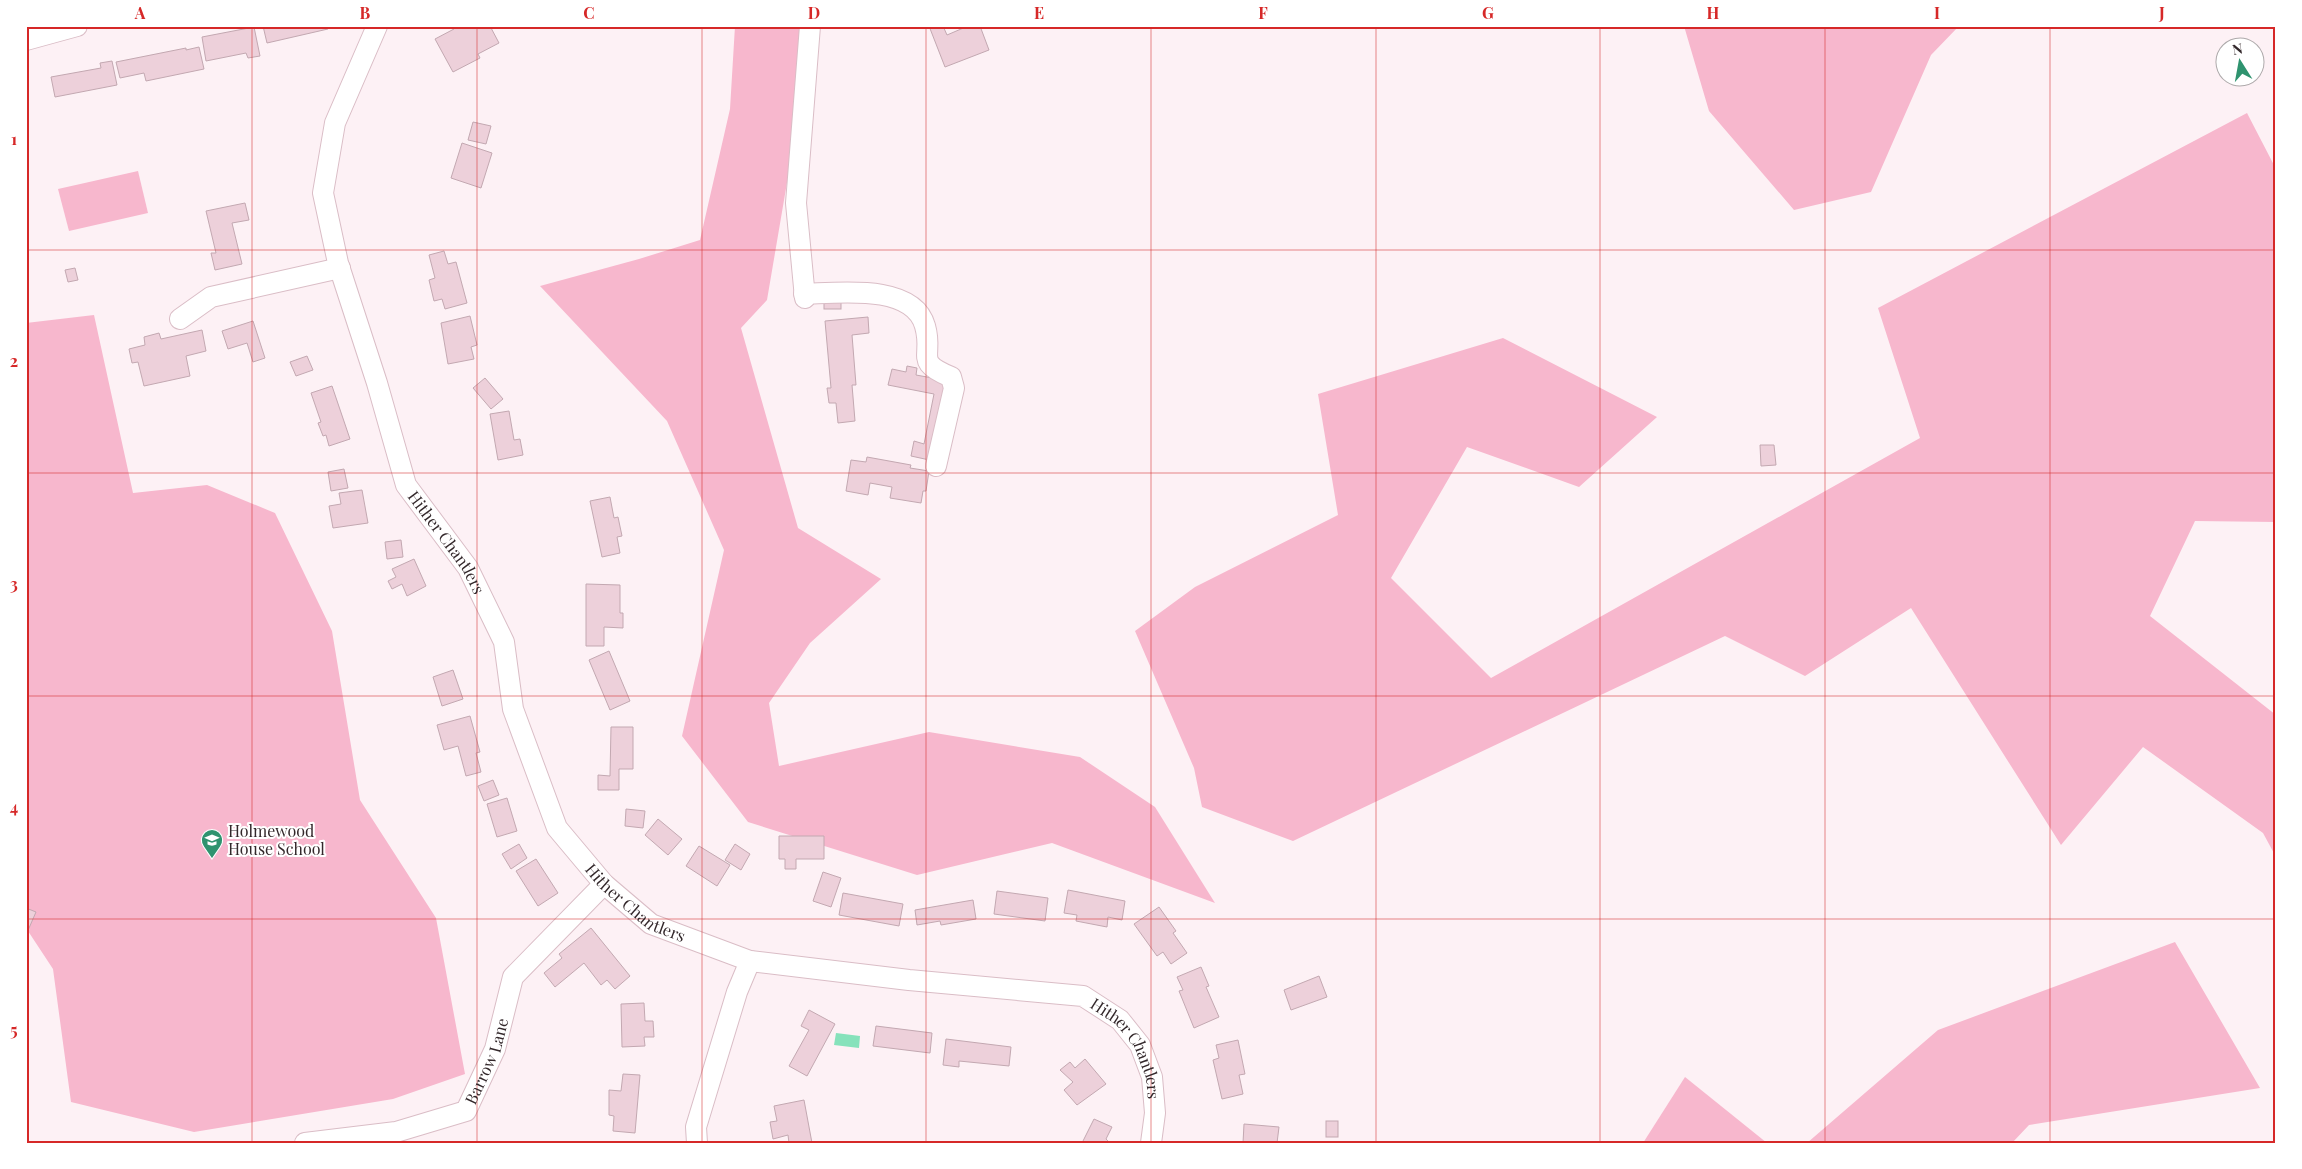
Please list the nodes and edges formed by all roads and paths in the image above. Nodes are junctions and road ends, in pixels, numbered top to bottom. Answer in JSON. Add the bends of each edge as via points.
{"nodes":[{"id":1,"x":77,"y":26,"type":"edge"},
{"id":2,"x":377,"y":26,"type":"edge"},
{"id":3,"x":810,"y":26,"type":"edge"},
{"id":4,"x":26,"y":40,"type":"edge"},
{"id":5,"x":340,"y":268,"type":"junction"},
{"id":6,"x":180,"y":319,"type":"dead end"},
{"id":7,"x":936,"y":466,"type":"dead end"},
{"id":8,"x":604,"y":884,"type":"junction"},
{"id":9,"x":750,"y":961,"type":"junction"},
{"id":10,"x":305,"y":1143,"type":"edge"},
{"id":11,"x":697,"y":1143,"type":"edge"},
{"id":12,"x":1151,"y":1143,"type":"edge"}],
"edges":[{"from":1,"to":4,"type":"street"},
{"from":2,"to":5,"type":"street","name":"Hither Chantlers","via":[[335,123],[324,192]]},
{"from":3,"to":7,"type":"street","via":[[796,203],[805,296],[878,294],[905,302],[920,316],[925,326],[928,362],[932,370],[951,378],[954,388]]},
{"from":5,"to":6,"type":"street","via":[[211,298]]},
{"from":5,"to":8,"type":"street","name":"Hither Chantlers","via":[[406,485],[468,568],[504,642],[513,710],[557,828]]},
{"from":8,"to":9,"type":"street","name":"Hither Chantlers","via":[[652,924]]},
{"from":8,"to":10,"type":"street","name":"Barrow Lane","via":[[513,977],[495,1049],[466,1111],[396,1132]]},
{"from":9,"to":11,"type":"street","via":[[737,992],[696,1127]]},
{"from":9,"to":12,"type":"street","name":"Hither Chantlers","via":[[1083,996],[1120,1020],[1140,1045],[1152,1077],[1155,1113]]}]}
